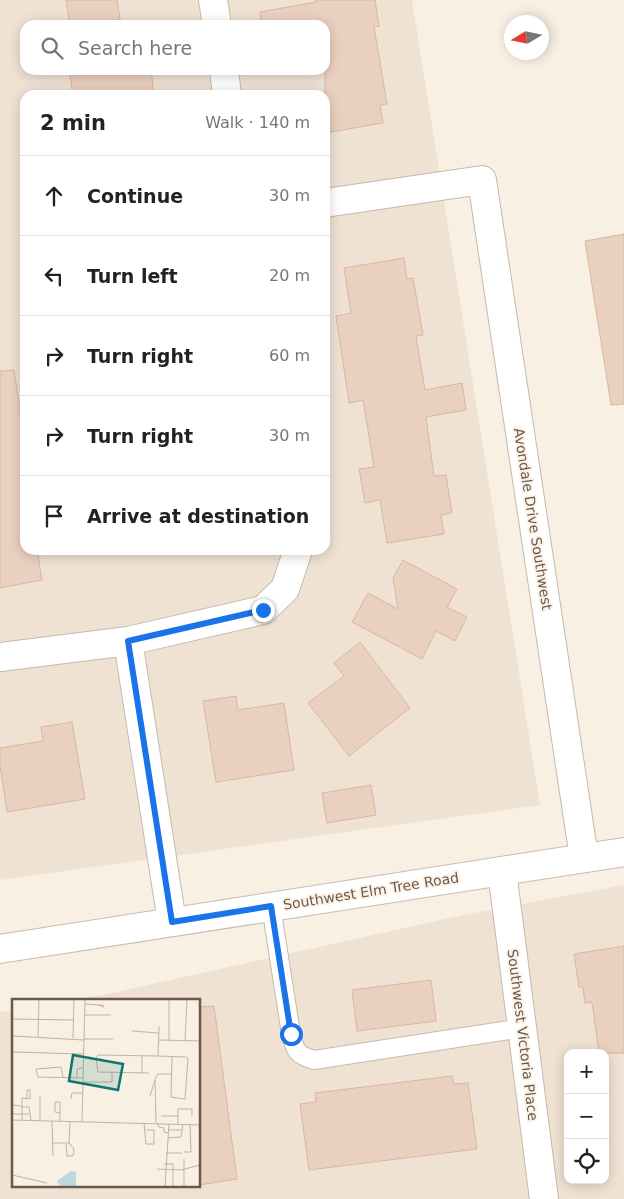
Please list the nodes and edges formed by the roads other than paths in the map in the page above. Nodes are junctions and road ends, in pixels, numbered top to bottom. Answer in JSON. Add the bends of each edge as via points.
{"nodes":[{"id":1,"x":213,"y":0,"type":"edge"},
{"id":2,"x":215,"y":20,"type":"edge"},
{"id":3,"x":225,"y":75,"type":"edge"},
{"id":4,"x":227,"y":90,"type":"edge"},
{"id":5,"x":330,"y":202,"type":"edge"},
{"id":6,"x":296,"y":555,"type":"edge"},
{"id":7,"x":128,"y":641,"type":"junction"},
{"id":8,"x":0,"y":657,"type":"edge"},
{"id":9,"x":624,"y":852,"type":"edge"},
{"id":10,"x":584,"y":858,"type":"junction"},
{"id":11,"x":502,"y":871,"type":"junction"},
{"id":12,"x":271,"y":906,"type":"junction"},
{"id":13,"x":172,"y":922,"type":"junction"},
{"id":14,"x":0,"y":949,"type":"edge"},
{"id":15,"x":522,"y":1028,"type":"junction"},
{"id":16,"x":544,"y":1199,"type":"edge"}],
"edges":[{"from":1,"to":2,"type":"street"},
{"from":3,"to":4,"type":"street"},
{"from":5,"to":10,"type":"street","name":"Avondale Drive Southwest","via":[[482,180]]},
{"from":6,"to":7,"type":"street","via":[[284,588],[263,610]]},
{"from":7,"to":8,"type":"street"},
{"from":7,"to":13,"type":"street"},
{"from":9,"to":10,"type":"street","name":"Southwest Elm Tree Road"},
{"from":10,"to":11,"type":"street","name":"Southwest Elm Tree Road"},
{"from":11,"to":12,"type":"street","name":"Southwest Elm Tree Road"},
{"from":11,"to":15,"type":"street","name":"Southwest Victoria Place"},
{"from":12,"to":13,"type":"street","name":"Southwest Elm Tree Road"},
{"from":12,"to":15,"type":"lane","via":[[291,1034],[301,1056],[314,1060]]},
{"from":13,"to":14,"type":"street","name":"Southwest Elm Tree Road"},
{"from":15,"to":16,"type":"street","name":"Southwest Victoria Place"}]}
